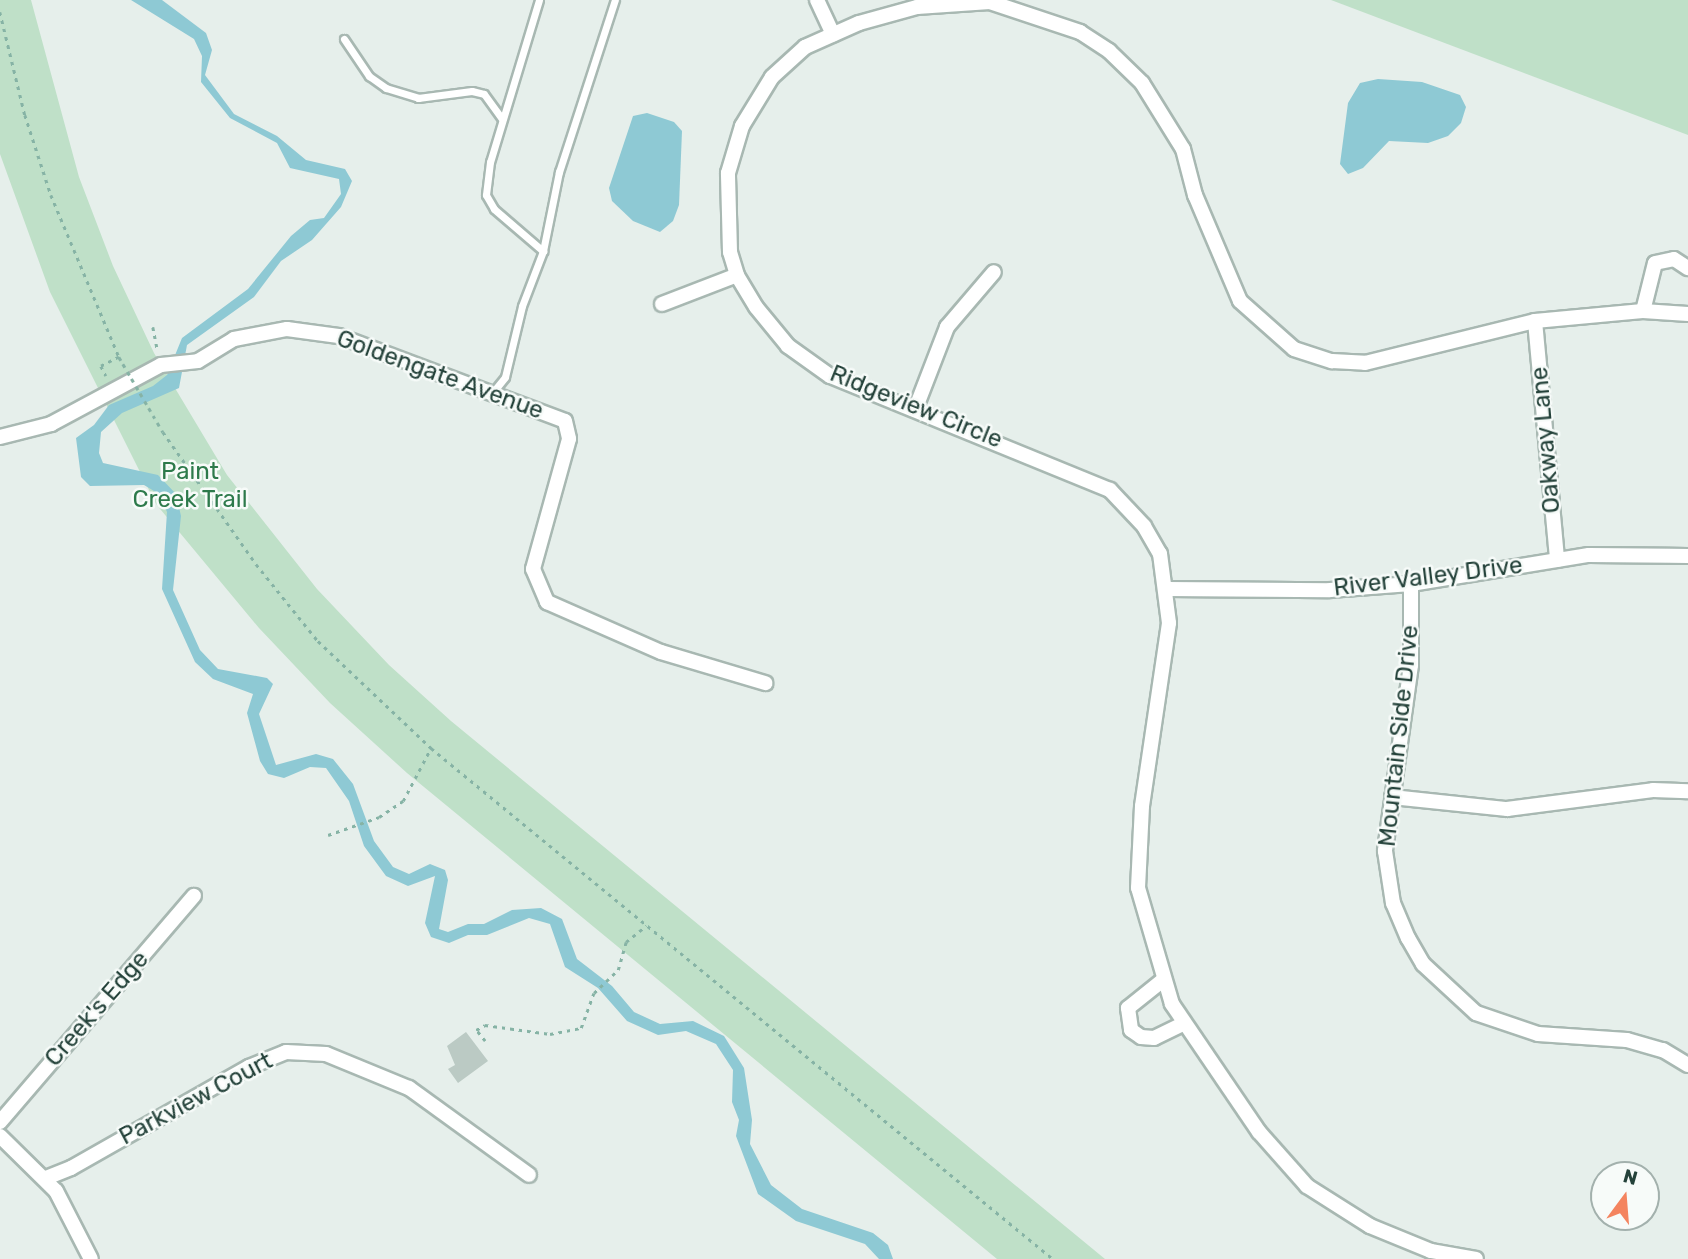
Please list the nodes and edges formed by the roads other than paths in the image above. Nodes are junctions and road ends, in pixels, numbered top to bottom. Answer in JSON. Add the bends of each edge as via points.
{"nodes":[{"id":1,"x":539,"y":0,"type":"edge"},
{"id":2,"x":615,"y":0,"type":"edge"},
{"id":3,"x":817,"y":0,"type":"edge"},
{"id":4,"x":833,"y":34,"type":"junction"},
{"id":5,"x":344,"y":39,"type":"dead end"},
{"id":6,"x":502,"y":120,"type":"junction"},
{"id":7,"x":542,"y":251,"type":"junction"},
{"id":8,"x":1688,"y":268,"type":"edge"},
{"id":9,"x":994,"y":272,"type":"dead end"},
{"id":10,"x":737,"y":275,"type":"junction"},
{"id":11,"x":662,"y":304,"type":"dead end"},
{"id":12,"x":1643,"y":311,"type":"junction"},
{"id":13,"x":1688,"y":314,"type":"edge"},
{"id":14,"x":1535,"y":321,"type":"junction"},
{"id":15,"x":493,"y":392,"type":"junction"},
{"id":16,"x":915,"y":410,"type":"junction"},
{"id":17,"x":0,"y":437,"type":"edge"},
{"id":18,"x":1688,"y":555,"type":"edge"},
{"id":19,"x":1557,"y":560,"type":"junction"},
{"id":20,"x":1411,"y":584,"type":"junction"},
{"id":21,"x":1167,"y":589,"type":"junction"},
{"id":22,"x":765,"y":683,"type":"dead end"},
{"id":23,"x":1688,"y":791,"type":"edge"},
{"id":24,"x":1392,"y":797,"type":"junction"},
{"id":25,"x":194,"y":896,"type":"dead end"},
{"id":26,"x":1163,"y":980,"type":"junction"},
{"id":27,"x":1184,"y":1024,"type":"junction"},
{"id":28,"x":1688,"y":1065,"type":"edge"},
{"id":29,"x":0,"y":1122,"type":"edge"},
{"id":30,"x":0,"y":1136,"type":"edge"},
{"id":31,"x":529,"y":1174,"type":"dead end"},
{"id":32,"x":46,"y":1178,"type":"junction"},
{"id":33,"x":91,"y":1259,"type":"edge"},
{"id":34,"x":1476,"y":1259,"type":"edge"}],
"edges":[{"from":1,"to":6,"type":"lane"},
{"from":2,"to":7,"type":"lane","via":[[559,172]]},
{"from":3,"to":4,"type":"street"},
{"from":4,"to":10,"type":"street","name":"Ridgeview Circle","via":[[805,47],[772,77],[742,126],[728,173],[726,207]]},
{"from":4,"to":14,"type":"street","name":"Ridgeview Circle","via":[[917,6],[990,2],[1050,19],[1109,51],[1142,83],[1183,149],[1199,206],[1240,301],[1294,349],[1332,361],[1365,363]]},
{"from":5,"to":6,"type":"lane","via":[[369,76],[386,88],[418,98],[472,91],[484,94]]},
{"from":6,"to":7,"type":"lane","via":[[486,195],[494,209]]},
{"from":7,"to":15,"type":"lane","via":[[522,306],[505,377]]},
{"from":8,"to":12,"type":"street","via":[[1674,259],[1655,263]]},
{"from":9,"to":16,"type":"street","via":[[947,327]]},
{"from":10,"to":11,"type":"street"},
{"from":10,"to":16,"type":"street","name":"Ridgeview Circle","via":[[788,346],[830,376]]},
{"from":12,"to":13,"type":"street","name":"Ridgeview Circle"},
{"from":12,"to":14,"type":"street","name":"Ridgeview Circle"},
{"from":14,"to":19,"type":"street","name":"Oakway Lane"},
{"from":15,"to":17,"type":"street","name":"Goldengate Avenue","via":[[339,336],[287,329],[234,339],[198,361],[161,365],[51,424]]},
{"from":15,"to":22,"type":"street","name":"Goldengate Avenue","via":[[565,421],[569,439],[533,569],[547,602],[661,652]]},
{"from":16,"to":21,"type":"street","name":"Ridgeview Circle","via":[[1110,490],[1154,544]]},
{"from":18,"to":19,"type":"street","name":"River Valley Drive","via":[[1590,555]]},
{"from":19,"to":20,"type":"street","name":"River Valley Drive"},
{"from":20,"to":21,"type":"street","name":"River Valley Drive","via":[[1304,591]]},
{"from":20,"to":24,"type":"street","name":"Mountain Side Drive","via":[[1412,665]]},
{"from":21,"to":26,"type":"street","name":"Ridgeview Circle","via":[[1169,623],[1142,806],[1138,888]]},
{"from":23,"to":24,"type":"street","via":[[1653,790],[1507,809]]},
{"from":24,"to":28,"type":"street","name":"Mountain Side Drive","via":[[1385,851],[1393,904],[1423,964],[1457,998],[1476,1013],[1508,1027],[1627,1041],[1663,1050]]},
{"from":25,"to":29,"type":"street","name":"Creek's Edge"},
{"from":26,"to":27,"type":"street","name":"Ridgeview Circle"},
{"from":26,"to":27,"type":"street","via":[[1128,1008],[1131,1030],[1154,1038]]},
{"from":27,"to":34,"type":"street","name":"Ridgeview Circle","via":[[1259,1132],[1307,1186],[1370,1226],[1431,1251]]},
{"from":30,"to":32,"type":"street"},
{"from":31,"to":32,"type":"street","name":"Parkview Court","via":[[410,1088],[326,1054],[286,1052],[249,1067]]},
{"from":32,"to":33,"type":"street"}]}
